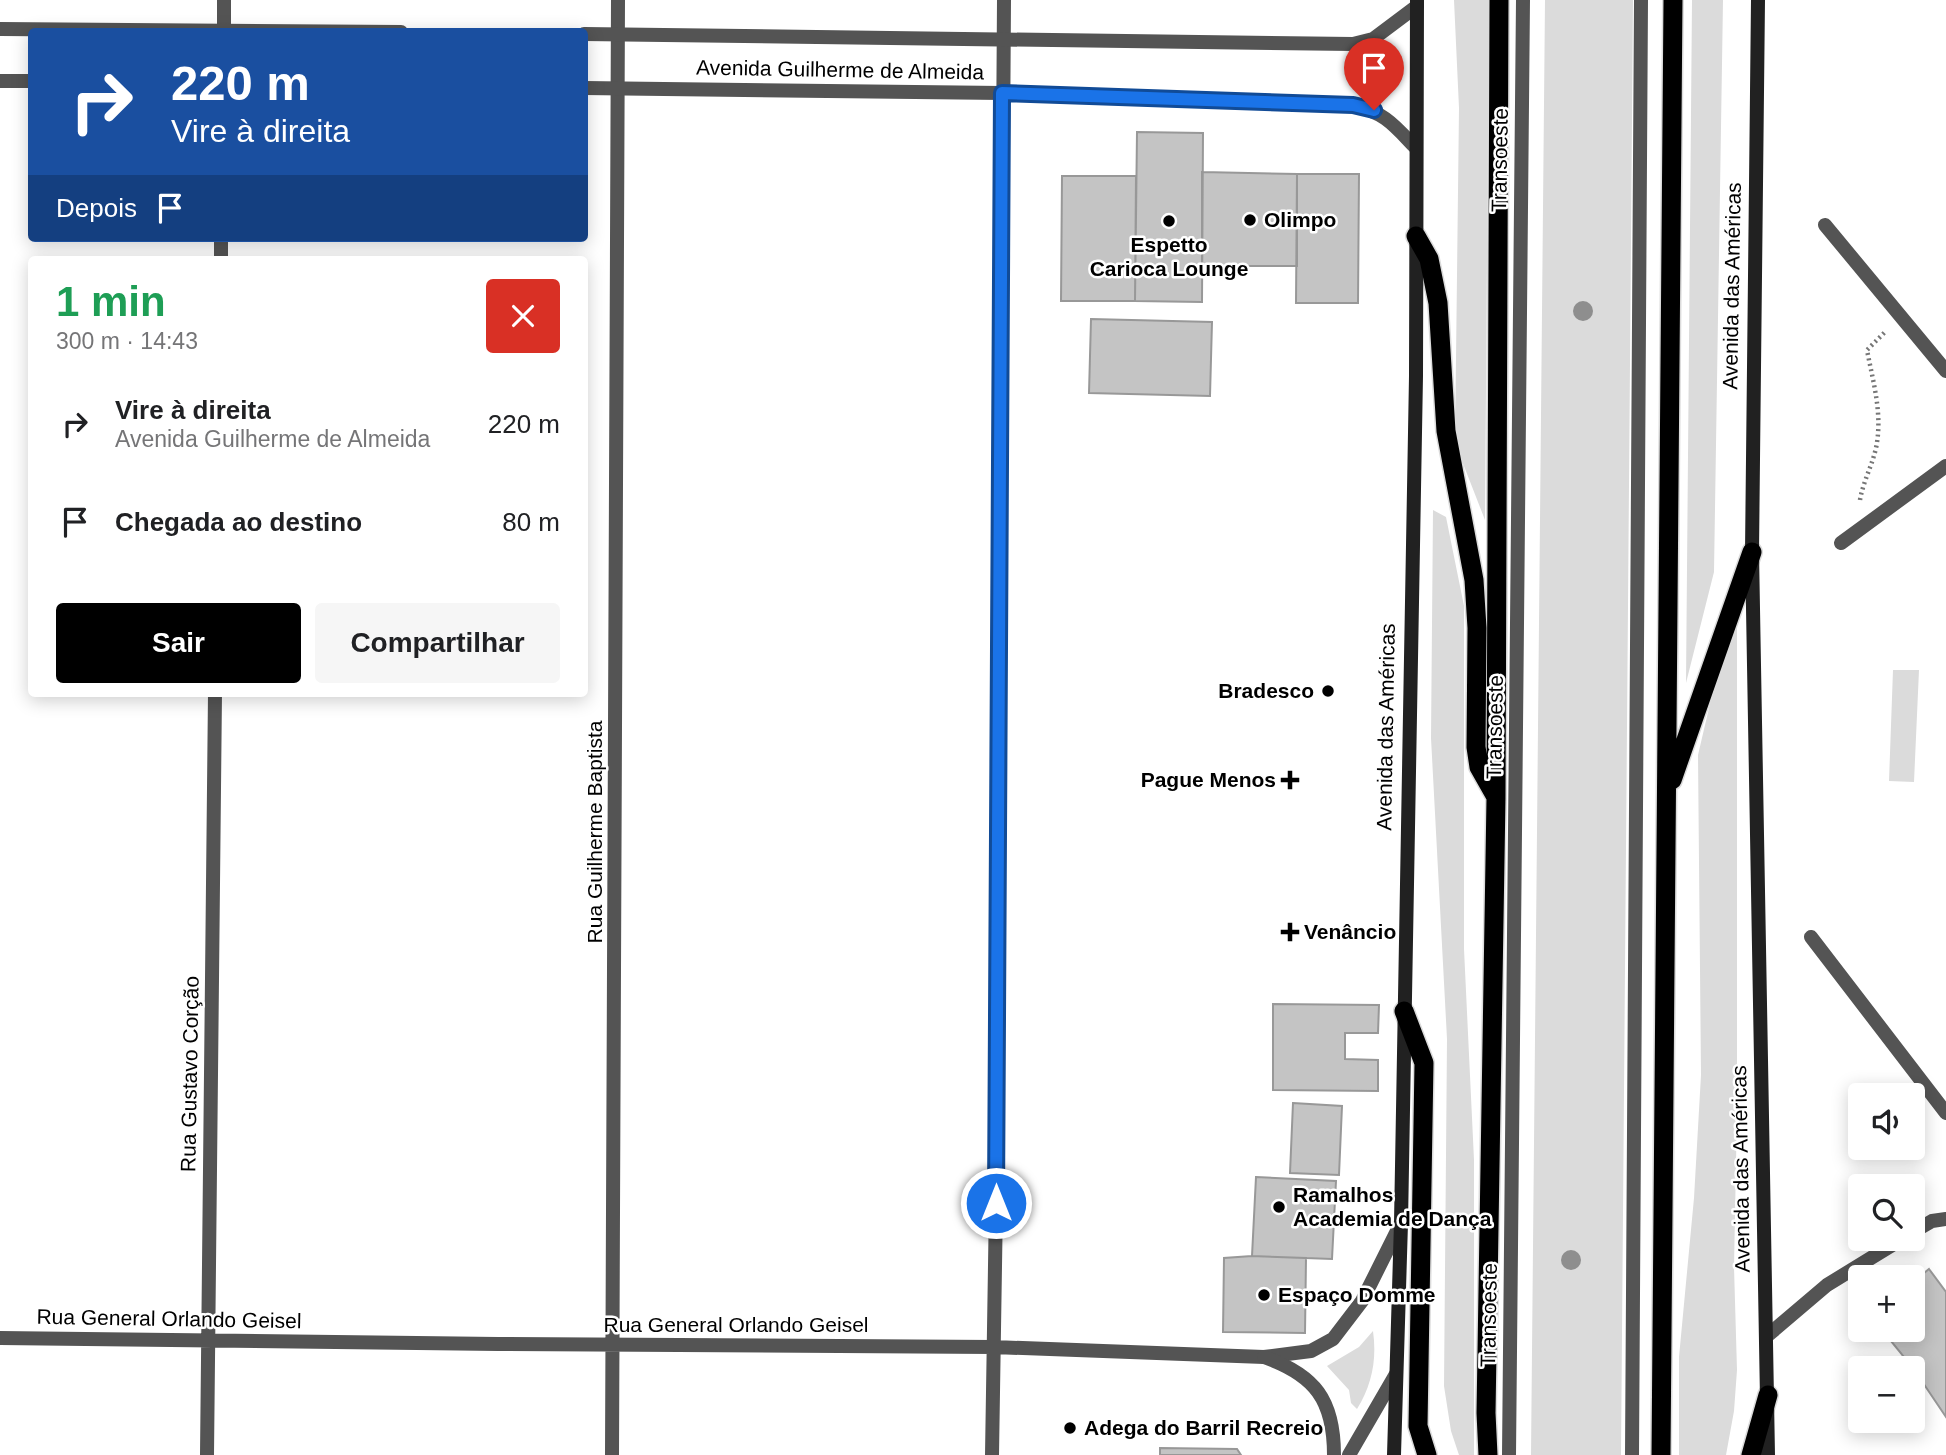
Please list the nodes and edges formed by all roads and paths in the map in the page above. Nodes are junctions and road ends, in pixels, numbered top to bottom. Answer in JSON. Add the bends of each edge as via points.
{"nodes":[{"id":1,"x":224,"y":0,"type":"edge"},
{"id":2,"x":618,"y":0,"type":"edge"},
{"id":3,"x":1004,"y":0,"type":"edge"},
{"id":4,"x":1499,"y":0,"type":"edge"},
{"id":5,"x":1523,"y":0,"type":"edge"},
{"id":6,"x":1641,"y":0,"type":"edge"},
{"id":7,"x":1673,"y":0,"type":"edge"},
{"id":8,"x":1758,"y":0,"type":"edge"},
{"id":9,"x":1417,"y":3,"type":"edge"},
{"id":10,"x":224,"y":28,"type":"edge"},
{"id":11,"x":0,"y":29,"type":"edge"},
{"id":12,"x":28,"y":29,"type":"edge"},
{"id":13,"x":588,"y":34,"type":"edge"},
{"id":14,"x":618,"y":34,"type":"junction"},
{"id":15,"x":1003,"y":40,"type":"junction"},
{"id":16,"x":0,"y":81,"type":"edge"},
{"id":17,"x":28,"y":81,"type":"edge"},
{"id":18,"x":588,"y":88,"type":"edge"},
{"id":19,"x":620,"y":89,"type":"junction"},
{"id":20,"x":1002,"y":93,"type":"junction"},
{"id":21,"x":1415,"y":147,"type":"junction"},
{"id":22,"x":1825,"y":225,"type":"dead end"},
{"id":23,"x":1416,"y":236,"type":"junction"},
{"id":24,"x":1901,"y":317,"type":"junction"},
{"id":25,"x":1946,"y":371,"type":"edge"},
{"id":26,"x":1946,"y":466,"type":"edge"},
{"id":27,"x":1872,"y":520,"type":"junction"},
{"id":28,"x":1842,"y":543,"type":"dead end"},
{"id":29,"x":1752,"y":552,"type":"junction"},
{"id":30,"x":215,"y":697,"type":"edge"},
{"id":31,"x":1667,"y":794,"type":"junction"},
{"id":32,"x":1496,"y":798,"type":"junction"},
{"id":33,"x":1811,"y":937,"type":"dead end"},
{"id":34,"x":1404,"y":1011,"type":"junction"},
{"id":35,"x":1946,"y":1113,"type":"edge"},
{"id":36,"x":1946,"y":1219,"type":"edge"},
{"id":37,"x":1401,"y":1223,"type":"junction"},
{"id":38,"x":1925,"y":1225,"type":"edge"},
{"id":39,"x":1882,"y":1251,"type":"edge"},
{"id":40,"x":1767,"y":1336,"type":"junction"},
{"id":41,"x":0,"y":1338,"type":"edge"},
{"id":42,"x":207,"y":1341,"type":"junction"},
{"id":43,"x":613,"y":1345,"type":"junction"},
{"id":44,"x":994,"y":1347,"type":"junction"},
{"id":45,"x":1264,"y":1357,"type":"junction"},
{"id":46,"x":1396,"y":1374,"type":"junction"},
{"id":47,"x":1768,"y":1395,"type":"junction"},
{"id":48,"x":207,"y":1455,"type":"edge"},
{"id":49,"x":612,"y":1455,"type":"edge"},
{"id":50,"x":992,"y":1455,"type":"edge"},
{"id":51,"x":1334,"y":1455,"type":"edge"},
{"id":52,"x":1349,"y":1455,"type":"edge"},
{"id":53,"x":1394,"y":1455,"type":"edge"},
{"id":54,"x":1427,"y":1455,"type":"edge"},
{"id":55,"x":1488,"y":1455,"type":"edge"},
{"id":56,"x":1509,"y":1455,"type":"edge"},
{"id":57,"x":1632,"y":1455,"type":"edge"},
{"id":58,"x":1661,"y":1455,"type":"edge"},
{"id":59,"x":1751,"y":1455,"type":"edge"},
{"id":60,"x":1768,"y":1455,"type":"edge"}],
"edges":[{"from":1,"to":10,"type":"street"},
{"from":2,"to":14,"type":"street","name":"Rua Guilherme Baptista"},
{"from":3,"to":15,"type":"street"},
{"from":4,"to":32,"type":"highway"},
{"from":5,"to":56,"type":"street","name":"Transoeste"},
{"from":6,"to":57,"type":"street"},
{"from":7,"to":31,"type":"highway"},
{"from":8,"to":29,"type":"main road","name":"Avenida das Américas"},
{"from":9,"to":15,"type":"street","name":"Avenida Guilherme de Almeida","via":[[1373,39],[1353,44]]},
{"from":9,"to":21,"type":"main road","name":"Avenida das Américas"},
{"from":11,"to":12,"type":"street"},
{"from":13,"to":14,"type":"street","name":"Avenida Guilherme de Almeida"},
{"from":14,"to":15,"type":"street","name":"Avenida Guilherme de Almeida"},
{"from":14,"to":19,"type":"street","name":"Rua Guilherme Baptista"},
{"from":15,"to":20,"type":"street"},
{"from":16,"to":17,"type":"street"},
{"from":18,"to":19,"type":"street","name":"Avenida Guilherme de Almeida"},
{"from":19,"to":20,"type":"street","name":"Avenida Guilherme de Almeida"},
{"from":19,"to":43,"type":"street","name":"Rua Guilherme Baptista"},
{"from":20,"to":21,"type":"street","name":"Avenida Guilherme de Almeida","via":[[1353,105],[1374,110]]},
{"from":20,"to":44,"type":"street"},
{"from":21,"to":23,"type":"main road","name":"Avenida das Américas"},
{"from":22,"to":24,"type":"street"},
{"from":23,"to":32,"type":"highway","via":[[1429,259],[1438,303],[1447,442],[1474,580],[1476,747],[1479,767]]},
{"from":23,"to":34,"type":"main road","name":"Avenida das Américas"},
{"from":24,"to":25,"type":"street"},
{"from":24,"to":27,"type":"path","via":[[1867,350],[1879,409],[1876,448],[1860,501]]},
{"from":26,"to":27,"type":"street"},
{"from":27,"to":28,"type":"street"},
{"from":29,"to":31,"type":"highway"},
{"from":29,"to":40,"type":"main road","name":"Avenida das Américas"},
{"from":30,"to":42,"type":"street","name":"Rua Gustavo Corção"},
{"from":31,"to":58,"type":"highway"},
{"from":32,"to":55,"type":"highway"},
{"from":33,"to":35,"type":"street"},
{"from":34,"to":37,"type":"main road","name":"Avenida das Américas"},
{"from":34,"to":54,"type":"highway","via":[[1424,1063],[1418,1426]]},
{"from":36,"to":38,"type":"street"},
{"from":37,"to":45,"type":"street","name":"Rua General Orlando Geisel","via":[[1362,1301],[1333,1339],[1311,1351]]},
{"from":37,"to":46,"type":"main road","name":"Avenida das Américas"},
{"from":39,"to":40,"type":"street","via":[[1827,1285]]},
{"from":40,"to":47,"type":"main road","name":"Avenida das Américas"},
{"from":41,"to":42,"type":"street","name":"Rua General Orlando Geisel"},
{"from":42,"to":43,"type":"street","name":"Rua General Orlando Geisel"},
{"from":42,"to":48,"type":"street","name":"Rua Gustavo Corção"},
{"from":43,"to":44,"type":"street","name":"Rua General Orlando Geisel"},
{"from":43,"to":49,"type":"street","name":"Rua Guilherme Baptista"},
{"from":44,"to":45,"type":"street","name":"Rua General Orlando Geisel"},
{"from":44,"to":50,"type":"street"},
{"from":45,"to":51,"type":"street","via":[[1289,1366],[1310,1383],[1326,1405],[1334,1431]]},
{"from":46,"to":52,"type":"street"},
{"from":46,"to":53,"type":"main road","name":"Avenida das Américas"},
{"from":47,"to":59,"type":"highway"},
{"from":47,"to":60,"type":"main road","name":"Avenida das Américas"}]}
